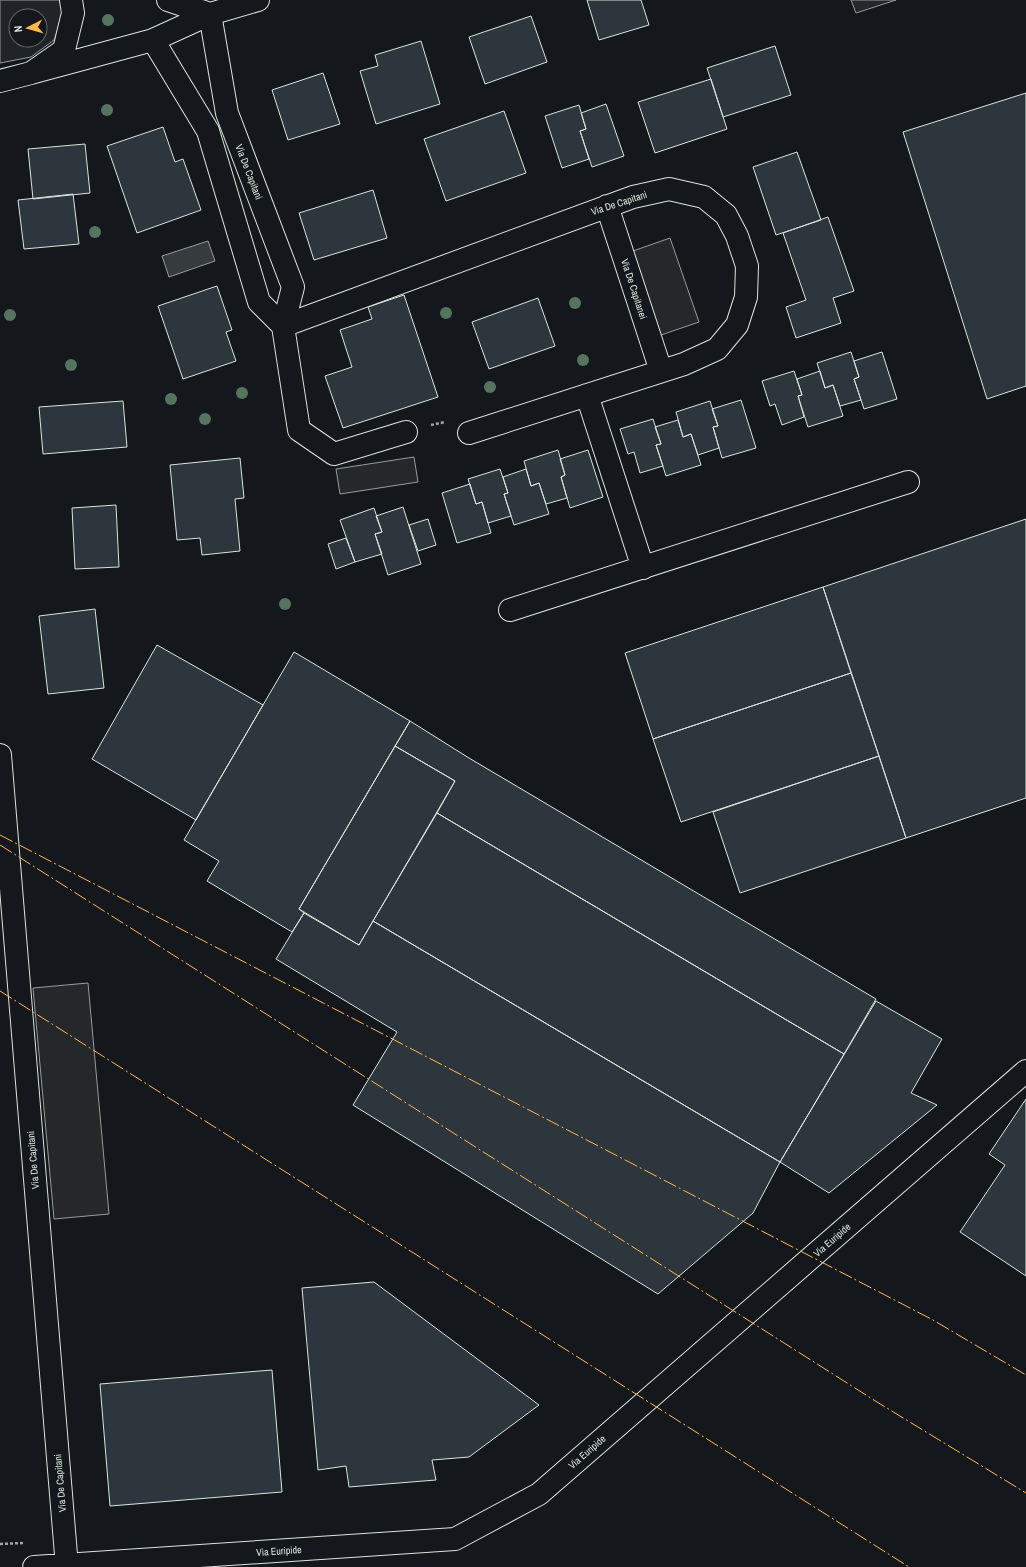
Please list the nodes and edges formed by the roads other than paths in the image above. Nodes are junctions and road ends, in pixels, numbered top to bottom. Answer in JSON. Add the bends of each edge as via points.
{"nodes":[{"id":1,"x":72,"y":0,"type":"edge"},
{"id":2,"x":168,"y":0,"type":"edge"},
{"id":3,"x":258,"y":0,"type":"edge"},
{"id":4,"x":210,"y":14,"type":"junction"},
{"id":5,"x":153,"y":40,"type":"junction"},
{"id":6,"x":31,"y":73,"type":"junction"},
{"id":7,"x":0,"y":81,"type":"edge"},
{"id":8,"x":607,"y":206,"type":"junction"},
{"id":9,"x":283,"y":326,"type":"junction"},
{"id":10,"x":661,"y":372,"type":"junction"},
{"id":11,"x":587,"y":395,"type":"junction"},
{"id":12,"x":406,"y":432,"type":"road end"},
{"id":13,"x":469,"y":433,"type":"road end"},
{"id":14,"x":908,"y":482,"type":"dead end"},
{"id":15,"x":643,"y":568,"type":"junction"},
{"id":16,"x":510,"y":610,"type":"dead end"},
{"id":17,"x":0,"y":755,"type":"edge"},
{"id":18,"x":1026,"y":1071,"type":"edge"},
{"id":19,"x":67,"y":1566,"type":"edge"},
{"id":20,"x":34,"y":1567,"type":"edge"}],
"edges":[{"from":1,"to":6,"type":"street","via":[[73,14],[64,50]]},
{"from":2,"to":4,"type":"street"},
{"from":3,"to":4,"type":"street"},
{"from":4,"to":5,"type":"street"},
{"from":4,"to":9,"type":"street","name":"Via De Capitani","via":[[227,113],[293,287]]},
{"from":5,"to":6,"type":"street"},
{"from":5,"to":9,"type":"street","via":[[208,131],[259,302]]},
{"from":6,"to":7,"type":"street"},
{"from":8,"to":9,"type":"street","name":"Via De Capitani"},
{"from":8,"to":10,"type":"street","name":"Via De Capitanei"},
{"from":8,"to":10,"type":"street","name":"Via De Capitani","via":[[670,189],[704,197],[726,215],[737,236],[747,266],[746,297],[737,325],[717,349]]},
{"from":9,"to":12,"type":"street","name":"Via De Capitani","via":[[299,430],[334,454]]},
{"from":10,"to":11,"type":"street","name":"Via De Capitani"},
{"from":11,"to":13,"type":"street","name":"Via De Capitani"},
{"from":11,"to":15,"type":"street"},
{"from":14,"to":15,"type":"street"},
{"from":15,"to":16,"type":"street"},
{"from":17,"to":19,"type":"street","name":"Via De Capitani"},
{"from":18,"to":19,"type":"street","name":"Via Euripide","via":[[539,1494],[455,1539]]},
{"from":19,"to":20,"type":"street","name":"Via Euripide"}]}
